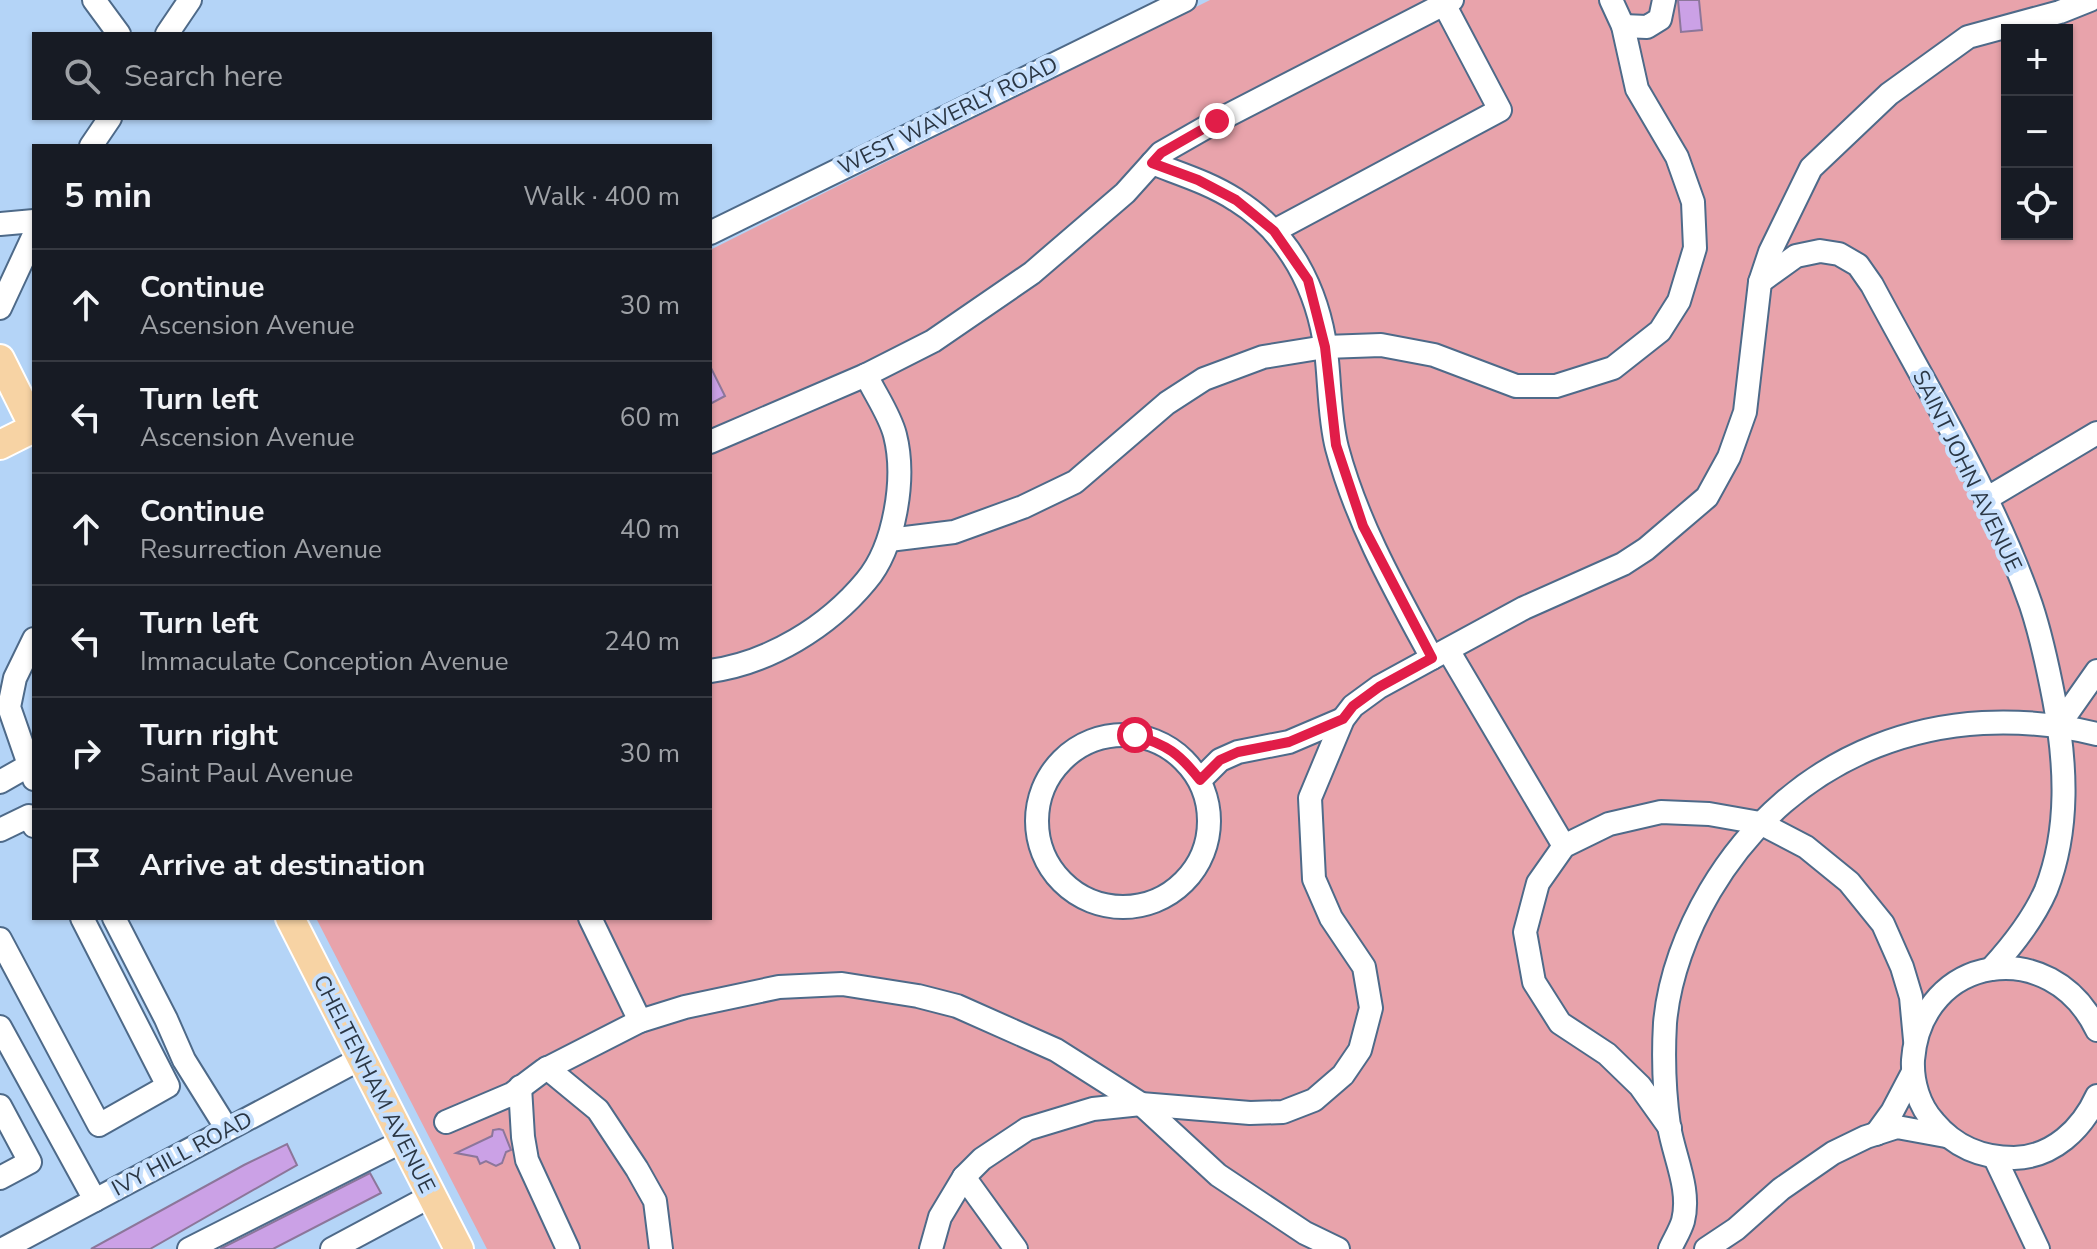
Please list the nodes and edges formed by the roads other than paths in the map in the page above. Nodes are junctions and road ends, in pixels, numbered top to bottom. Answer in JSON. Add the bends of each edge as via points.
{"nodes":[{"id":1,"x":94,"y":0,"type":"edge"},
{"id":2,"x":190,"y":0,"type":"edge"},
{"id":3,"x":1185,"y":0,"type":"edge"},
{"id":4,"x":1611,"y":0,"type":"edge"},
{"id":5,"x":1664,"y":0,"type":"edge"},
{"id":6,"x":2090,"y":0,"type":"edge"},
{"id":7,"x":1448,"y":2,"type":"edge"},
{"id":8,"x":1623,"y":26,"type":"junction"},
{"id":9,"x":118,"y":32,"type":"edge"},
{"id":10,"x":168,"y":32,"type":"edge"},
{"id":11,"x":109,"y":120,"type":"edge"},
{"id":12,"x":92,"y":144,"type":"edge"},
{"id":13,"x":1152,"y":163,"type":"junction"},
{"id":14,"x":32,"y":221,"type":"edge"},
{"id":15,"x":0,"y":224,"type":"edge"},
{"id":16,"x":1274,"y":231,"type":"junction"},
{"id":17,"x":712,"y":232,"type":"edge"},
{"id":18,"x":32,"y":239,"type":"edge"},
{"id":19,"x":1760,"y":282,"type":"junction"},
{"id":20,"x":0,"y":308,"type":"edge"},
{"id":21,"x":1325,"y":347,"type":"junction"},
{"id":22,"x":0,"y":359,"type":"edge"},
{"id":23,"x":866,"y":375,"type":"junction"},
{"id":24,"x":32,"y":423,"type":"edge"},
{"id":25,"x":32,"y":428,"type":"edge"},
{"id":26,"x":2097,"y":433,"type":"edge"},
{"id":27,"x":712,"y":441,"type":"edge"},
{"id":28,"x":0,"y":445,"type":"edge"},
{"id":29,"x":1986,"y":499,"type":"junction"},
{"id":30,"x":889,"y":540,"type":"junction"},
{"id":31,"x":32,"y":643,"type":"edge"},
{"id":32,"x":1440,"y":654,"type":"junction"},
{"id":33,"x":712,"y":671,"type":"edge"},
{"id":34,"x":2097,"y":671,"type":"edge"},
{"id":35,"x":5,"y":701,"type":"edge"},
{"id":36,"x":1343,"y":719,"type":"junction"},
{"id":37,"x":2059,"y":725,"type":"junction"},
{"id":38,"x":2097,"y":734,"type":"edge"},
{"id":39,"x":31,"y":773,"type":"edge"},
{"id":40,"x":1200,"y":780,"type":"junction"},
{"id":41,"x":0,"y":782,"type":"edge"},
{"id":42,"x":32,"y":822,"type":"edge"},
{"id":43,"x":1760,"y":823,"type":"junction"},
{"id":44,"x":0,"y":830,"type":"edge"},
{"id":45,"x":1564,"y":846,"type":"junction"},
{"id":46,"x":83,"y":920,"type":"edge"},
{"id":47,"x":115,"y":920,"type":"edge"},
{"id":48,"x":291,"y":920,"type":"edge"},
{"id":49,"x":591,"y":920,"type":"edge"},
{"id":50,"x":0,"y":939,"type":"edge"},
{"id":51,"x":1991,"y":969,"type":"junction"},
{"id":52,"x":640,"y":1021,"type":"junction"},
{"id":53,"x":0,"y":1027,"type":"edge"},
{"id":54,"x":2097,"y":1030,"type":"edge"},
{"id":55,"x":1915,"y":1040,"type":"junction"},
{"id":56,"x":360,"y":1059,"type":"junction"},
{"id":57,"x":547,"y":1068,"type":"junction"},
{"id":58,"x":1913,"y":1072,"type":"junction"},
{"id":59,"x":520,"y":1087,"type":"junction"},
{"id":60,"x":2097,"y":1096,"type":"edge"},
{"id":61,"x":1141,"y":1104,"type":"junction"},
{"id":62,"x":0,"y":1106,"type":"edge"},
{"id":63,"x":446,"y":1122,"type":"dead end"},
{"id":64,"x":1670,"y":1128,"type":"junction"},
{"id":65,"x":227,"y":1129,"type":"junction"},
{"id":66,"x":2097,"y":1132,"type":"edge"},
{"id":67,"x":1876,"y":1134,"type":"junction"},
{"id":68,"x":1946,"y":1136,"type":"junction"},
{"id":69,"x":2070,"y":1136,"type":"junction"},
{"id":70,"x":403,"y":1141,"type":"junction"},
{"id":71,"x":1995,"y":1158,"type":"junction"},
{"id":72,"x":964,"y":1177,"type":"junction"},
{"id":73,"x":0,"y":1178,"type":"edge"},
{"id":74,"x":431,"y":1196,"type":"junction"},
{"id":75,"x":95,"y":1200,"type":"junction"},
{"id":76,"x":3,"y":1249,"type":"edge"},
{"id":77,"x":189,"y":1249,"type":"edge"},
{"id":78,"x":332,"y":1249,"type":"edge"},
{"id":79,"x":459,"y":1249,"type":"edge"},
{"id":80,"x":568,"y":1249,"type":"edge"},
{"id":81,"x":661,"y":1249,"type":"edge"},
{"id":82,"x":931,"y":1249,"type":"edge"},
{"id":83,"x":1016,"y":1249,"type":"edge"},
{"id":84,"x":1338,"y":1249,"type":"edge"},
{"id":85,"x":1670,"y":1249,"type":"edge"},
{"id":86,"x":1706,"y":1249,"type":"edge"},
{"id":87,"x":2038,"y":1249,"type":"edge"}],
"edges":[{"from":1,"to":9,"type":"street"},
{"from":2,"to":10,"type":"street"},
{"from":3,"to":17,"type":"street","name":"WEST WAVERLY ROAD"},
{"from":4,"to":8,"type":"street"},
{"from":5,"to":8,"type":"street","via":[[1660,19],[1647,27]]},
{"from":6,"to":19,"type":"street","via":[[1968,37],[1889,94],[1811,168]]},
{"from":7,"to":13,"type":"street","via":[[1217,121]]},
{"from":7,"to":16,"type":"street","via":[[1500,110]]},
{"from":8,"to":21,"type":"street","via":[[1637,89],[1677,157],[1693,202],[1695,248],[1679,301],[1660,331],[1613,368],[1556,386],[1516,386],[1434,355],[1381,345]]},
{"from":11,"to":12,"type":"street"},
{"from":13,"to":16,"type":"street","via":[[1236,200]]},
{"from":13,"to":23,"type":"street","via":[[1032,273],[933,341]]},
{"from":14,"to":15,"type":"street"},
{"from":16,"to":21,"type":"street","via":[[1308,280]]},
{"from":18,"to":20,"type":"street"},
{"from":19,"to":29,"type":"street","name":"SAINT JOHN AVENUE","via":[[1796,256],[1820,251],[1858,265]]},
{"from":19,"to":32,"type":"street","via":[[1745,412],[1707,497],[1623,564],[1524,608]]},
{"from":21,"to":30,"type":"street","via":[[1263,357],[1204,379],[1167,403],[1075,482],[1023,507],[954,532]]},
{"from":21,"to":32,"type":"street","via":[[1336,445],[1363,526]]},
{"from":22,"to":24,"type":"main road"},
{"from":23,"to":27,"type":"street"},
{"from":23,"to":30,"type":"street","via":[[895,434],[897,492]]},
{"from":25,"to":28,"type":"main road"},
{"from":26,"to":29,"type":"street"},
{"from":29,"to":37,"type":"street","name":"SAINT JOHN AVENUE","via":[[2032,608]]},
{"from":30,"to":33,"type":"street","via":[[868,580],[832,615],[753,661]]},
{"from":31,"to":35,"type":"street"},
{"from":32,"to":36,"type":"street","via":[[1379,687]]},
{"from":32,"to":45,"type":"street"},
{"from":34,"to":37,"type":"street"},
{"from":35,"to":39,"type":"street"},
{"from":36,"to":40,"type":"street","via":[[1289,742],[1238,752],[1220,760]]},
{"from":36,"to":61,"type":"street","via":[[1310,798],[1311,826],[1314,879],[1331,918],[1364,967],[1371,1008],[1360,1050],[1329,1089],[1283,1112]]},
{"from":37,"to":38,"type":"street"},
{"from":37,"to":43,"type":"street","via":[[1951,725],[1898,738],[1801,787]]},
{"from":37,"to":51,"type":"street","name":"SAINT JOHN AVENUE","via":[[2065,772],[2061,839],[2045,890],[2021,936]]},
{"from":39,"to":41,"type":"street"},
{"from":40,"to":40,"type":"street","via":[[1183,758],[1161,743],[1135,735],[1108,736],[1082,745],[1061,761],[1045,784],[1038,836],[1047,862],[1066,885],[1092,901],[1121,907],[1151,903],[1177,889],[1197,866],[1208,838],[1209,808]]},
{"from":42,"to":44,"type":"street","via":[[29,816]]},
{"from":43,"to":45,"type":"street","via":[[1661,812],[1609,824]]},
{"from":43,"to":55,"type":"street","via":[[1806,847],[1849,882],[1883,924],[1911,997]]},
{"from":43,"to":64,"type":"street","via":[[1711,889],[1677,964],[1663,1073]]},
{"from":45,"to":64,"type":"street","via":[[1538,883],[1525,932],[1534,982],[1560,1023],[1607,1054],[1640,1086]]},
{"from":46,"to":50,"type":"street","via":[[168,1086],[99,1125]]},
{"from":47,"to":65,"type":"street","via":[[184,1060]]},
{"from":48,"to":56,"type":"main road","name":"CHELTENHAM AVENUE"},
{"from":49,"to":52,"type":"street"},
{"from":51,"to":54,"type":"street","via":[[2019,968],[2046,975],[2069,990]]},
{"from":51,"to":55,"type":"street","via":[[1942,993]]},
{"from":52,"to":57,"type":"street"},
{"from":52,"to":61,"type":"street","via":[[779,987],[842,984],[918,996],[957,1006],[1028,1037]]},
{"from":53,"to":75,"type":"street"},
{"from":55,"to":58,"type":"street"},
{"from":56,"to":65,"type":"street","name":"IVY HILL ROAD"},
{"from":56,"to":70,"type":"main road","name":"CHELTENHAM AVENUE"},
{"from":57,"to":59,"type":"street"},
{"from":57,"to":81,"type":"street","via":[[598,1110],[637,1169],[655,1201]]},
{"from":58,"to":67,"type":"street"},
{"from":58,"to":68,"type":"street","via":[[1918,1096]]},
{"from":59,"to":63,"type":"street"},
{"from":59,"to":80,"type":"street","via":[[527,1160]]},
{"from":60,"to":69,"type":"street"},
{"from":61,"to":72,"type":"street","via":[[1093,1109],[1027,1129]]},
{"from":61,"to":84,"type":"street","via":[[1218,1175]]},
{"from":62,"to":73,"type":"street","via":[[30,1162]]},
{"from":64,"to":85,"type":"street","via":[[1684,1190],[1683,1220]]},
{"from":65,"to":75,"type":"street","name":"IVY HILL ROAD"},
{"from":66,"to":69,"type":"street"},
{"from":67,"to":68,"type":"street","via":[[1897,1127]]},
{"from":67,"to":86,"type":"street","via":[[1833,1153]]},
{"from":68,"to":71,"type":"street"},
{"from":69,"to":71,"type":"street","via":[[2022,1158]]},
{"from":70,"to":74,"type":"main road","name":"CHELTENHAM AVENUE"},
{"from":70,"to":77,"type":"street"},
{"from":71,"to":87,"type":"street"},
{"from":72,"to":82,"type":"street","via":[[940,1217]]},
{"from":72,"to":83,"type":"street"},
{"from":74,"to":78,"type":"street"},
{"from":74,"to":79,"type":"main road","name":"CHELTENHAM AVENUE"},
{"from":75,"to":76,"type":"street","name":"IVY HILL ROAD"}]}
